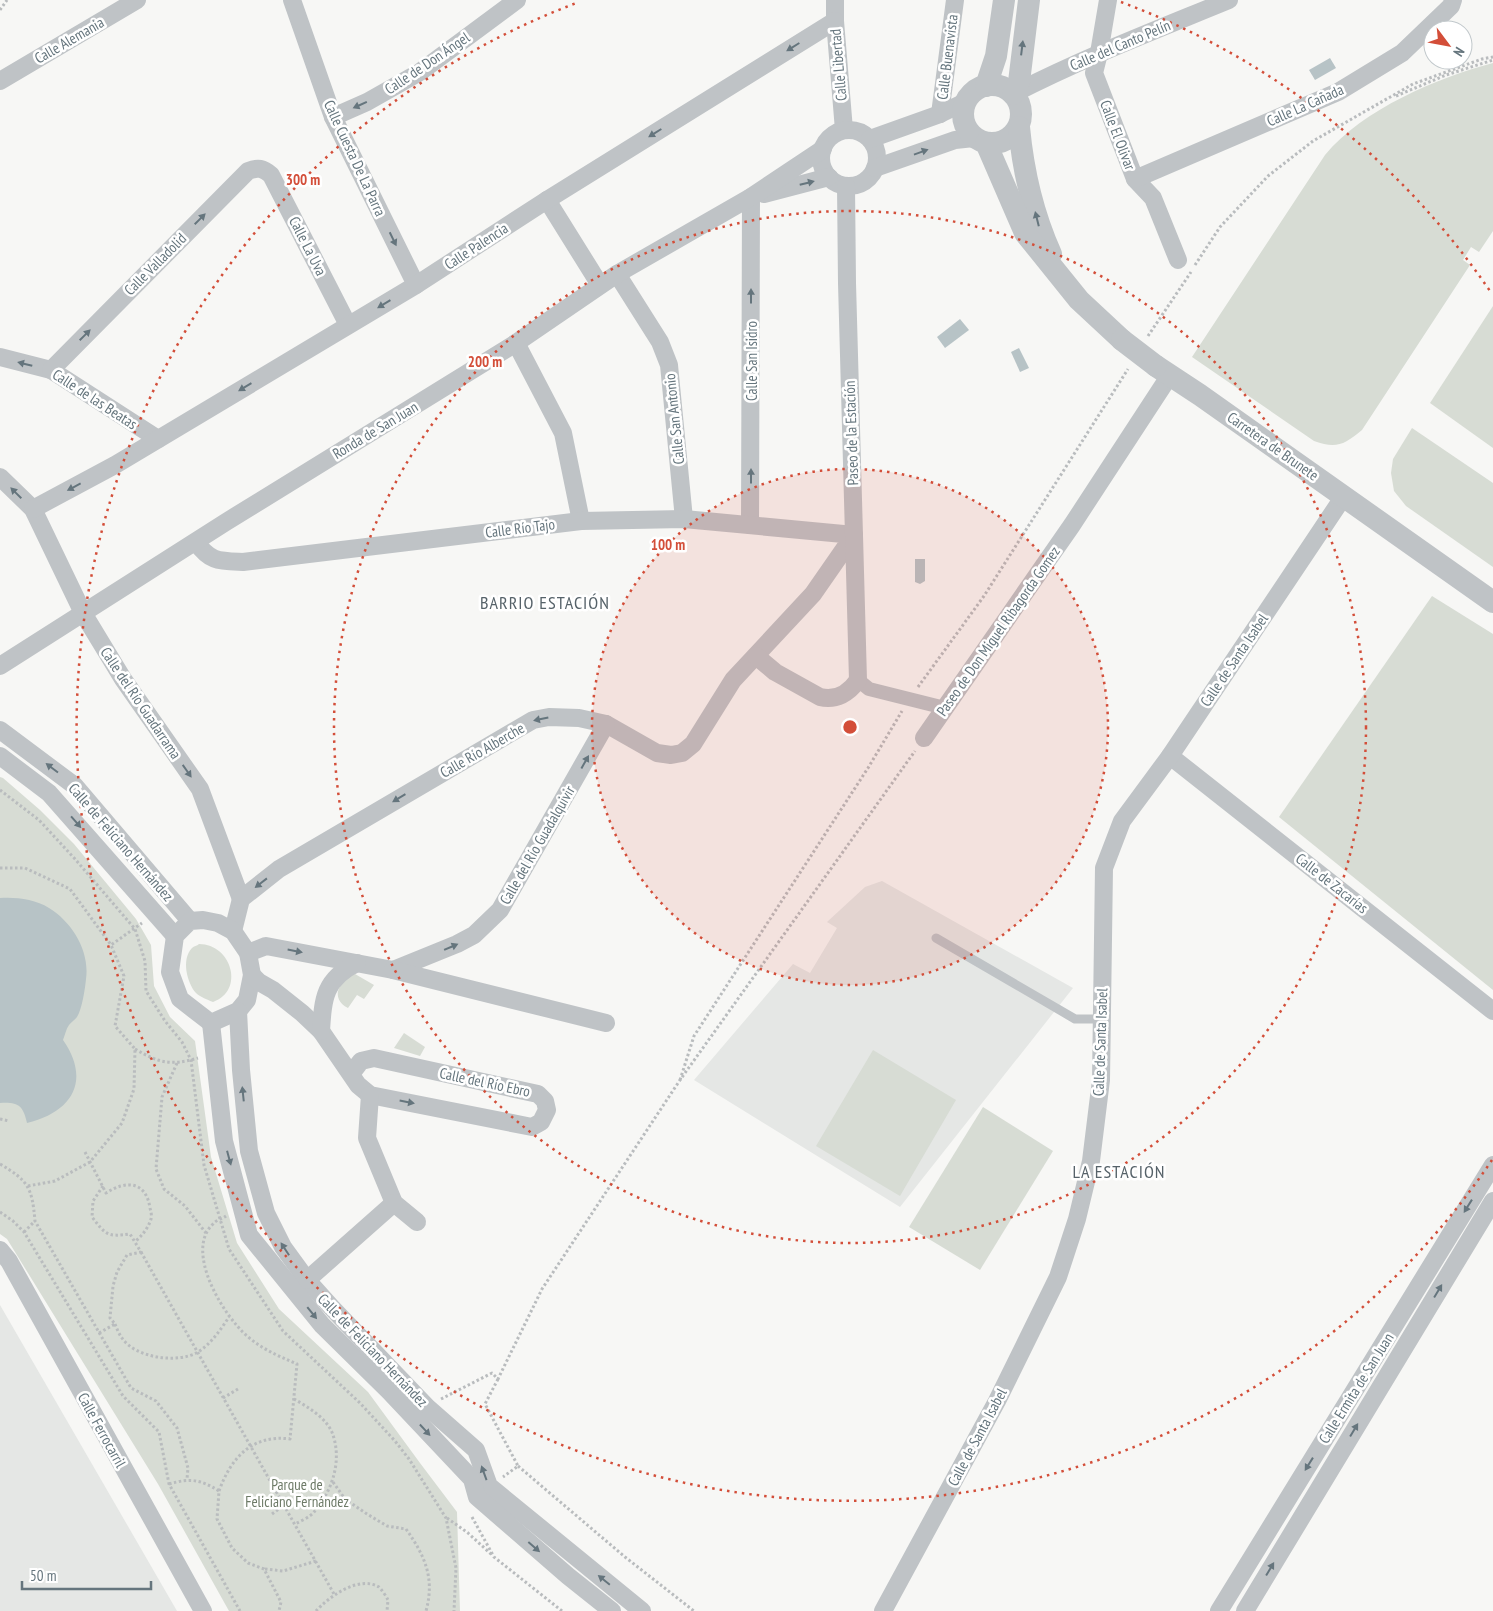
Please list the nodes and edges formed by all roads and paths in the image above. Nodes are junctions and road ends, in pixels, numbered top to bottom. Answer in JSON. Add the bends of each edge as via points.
{"nodes":[{"id":1,"x":7,"y":0,"type":"edge"},
{"id":2,"x":137,"y":0,"type":"edge"},
{"id":3,"x":292,"y":0,"type":"edge"},
{"id":4,"x":517,"y":0,"type":"edge"},
{"id":5,"x":835,"y":0,"type":"edge"},
{"id":6,"x":954,"y":0,"type":"edge"},
{"id":7,"x":1004,"y":0,"type":"edge"},
{"id":8,"x":1028,"y":0,"type":"edge"},
{"id":9,"x":1108,"y":0,"type":"edge"},
{"id":10,"x":1229,"y":0,"type":"edge"},
{"id":11,"x":1454,"y":0,"type":"edge"},
{"id":12,"x":0,"y":10,"type":"edge"},
{"id":13,"x":834,"y":21,"type":"junction"},
{"id":14,"x":1099,"y":53,"type":"junction"},
{"id":15,"x":1493,"y":59,"type":"edge"},
{"id":16,"x":0,"y":81,"type":"edge"},
{"id":17,"x":986,"y":86,"type":"junction"},
{"id":18,"x":1013,"y":94,"type":"junction"},
{"id":19,"x":966,"y":102,"type":"junction"},
{"id":20,"x":940,"y":114,"type":"junction"},
{"id":21,"x":333,"y":117,"type":"junction"},
{"id":22,"x":1019,"y":127,"type":"junction"},
{"id":23,"x":844,"y":130,"type":"junction"},
{"id":24,"x":870,"y":139,"type":"junction"},
{"id":25,"x":980,"y":141,"type":"junction"},
{"id":26,"x":823,"y":149,"type":"junction"},
{"id":27,"x":875,"y":168,"type":"junction"},
{"id":28,"x":264,"y":169,"type":"joint"},
{"id":29,"x":829,"y":177,"type":"junction"},
{"id":30,"x":1135,"y":179,"type":"junction"},
{"id":31,"x":846,"y":186,"type":"junction"},
{"id":32,"x":751,"y":197,"type":"junction"},
{"id":33,"x":546,"y":200,"type":"junction"},
{"id":34,"x":1178,"y":260,"type":"dead end"},
{"id":35,"x":616,"y":274,"type":"junction"},
{"id":36,"x":1062,"y":280,"type":"junction"},
{"id":37,"x":416,"y":285,"type":"junction"},
{"id":38,"x":600,"y":285,"type":"junction"},
{"id":39,"x":348,"y":325,"type":"junction"},
{"id":40,"x":1145,"y":340,"type":"dead end"},
{"id":41,"x":516,"y":343,"type":"junction"},
{"id":42,"x":0,"y":357,"type":"edge"},
{"id":43,"x":1129,"y":368,"type":"dead end"},
{"id":44,"x":51,"y":370,"type":"junction"},
{"id":45,"x":1163,"y":371,"type":"junction"},
{"id":46,"x":158,"y":439,"type":"junction"},
{"id":47,"x":0,"y":477,"type":"edge"},
{"id":48,"x":1344,"y":496,"type":"junction"},
{"id":49,"x":33,"y":510,"type":"junction"},
{"id":50,"x":684,"y":518,"type":"junction"},
{"id":51,"x":580,"y":521,"type":"junction"},
{"id":52,"x":750,"y":525,"type":"junction"},
{"id":53,"x":854,"y":535,"type":"junction"},
{"id":54,"x":196,"y":542,"type":"junction"},
{"id":55,"x":1493,"y":602,"type":"edge"},
{"id":56,"x":83,"y":614,"type":"junction"},
{"id":57,"x":756,"y":656,"type":"junction"},
{"id":58,"x":0,"y":666,"type":"edge"},
{"id":59,"x":858,"y":680,"type":"junction"},
{"id":60,"x":910,"y":698,"type":"junction"},
{"id":61,"x":945,"y":708,"type":"junction"},
{"id":62,"x":606,"y":724,"type":"junction"},
{"id":63,"x":0,"y":730,"type":"edge"},
{"id":64,"x":924,"y":738,"type":"joint"},
{"id":65,"x":0,"y":756,"type":"edge"},
{"id":66,"x":1170,"y":756,"type":"junction"},
{"id":67,"x":0,"y":868,"type":"edge"},
{"id":68,"x":241,"y":899,"type":"junction"},
{"id":69,"x":154,"y":913,"type":"junction"},
{"id":70,"x":190,"y":921,"type":"junction"},
{"id":71,"x":233,"y":930,"type":"junction"},
{"id":72,"x":175,"y":936,"type":"junction"},
{"id":73,"x":936,"y":938,"type":"dead end"},
{"id":74,"x":111,"y":945,"type":"junction"},
{"id":75,"x":248,"y":953,"type":"junction"},
{"id":76,"x":356,"y":963,"type":"junction"},
{"id":77,"x":392,"y":970,"type":"junction"},
{"id":78,"x":252,"y":975,"type":"junction"},
{"id":79,"x":238,"y":1011,"type":"junction"},
{"id":80,"x":1493,"y":1011,"type":"edge"},
{"id":81,"x":1102,"y":1019,"type":"junction"},
{"id":82,"x":211,"y":1023,"type":"junction"},
{"id":83,"x":606,"y":1023,"type":"dead end"},
{"id":84,"x":322,"y":1031,"type":"junction"},
{"id":85,"x":135,"y":1049,"type":"junction"},
{"id":86,"x":201,"y":1057,"type":"dead end"},
{"id":87,"x":178,"y":1063,"type":"junction"},
{"id":88,"x":351,"y":1074,"type":"junction"},
{"id":89,"x":680,"y":1080,"type":"junction"},
{"id":90,"x":370,"y":1095,"type":"junction"},
{"id":91,"x":0,"y":1119,"type":"edge"},
{"id":92,"x":9,"y":1121,"type":"dead end"},
{"id":93,"x":85,"y":1152,"type":"dead end"},
{"id":94,"x":90,"y":1162,"type":"junction"},
{"id":95,"x":0,"y":1164,"type":"edge"},
{"id":96,"x":1493,"y":1165,"type":"edge"},
{"id":97,"x":28,"y":1186,"type":"junction"},
{"id":98,"x":103,"y":1186,"type":"junction"},
{"id":99,"x":1493,"y":1201,"type":"edge"},
{"id":100,"x":394,"y":1203,"type":"junction"},
{"id":101,"x":0,"y":1212,"type":"edge"},
{"id":102,"x":231,"y":1214,"type":"dead end"},
{"id":103,"x":34,"y":1221,"type":"junction"},
{"id":104,"x":417,"y":1222,"type":"dead end"},
{"id":105,"x":24,"y":1232,"type":"junction"},
{"id":106,"x":206,"y":1233,"type":"junction"},
{"id":107,"x":135,"y":1242,"type":"junction"},
{"id":108,"x":0,"y":1250,"type":"edge"},
{"id":109,"x":141,"y":1252,"type":"junction"},
{"id":110,"x":307,"y":1280,"type":"junction"},
{"id":111,"x":229,"y":1317,"type":"junction"},
{"id":112,"x":115,"y":1324,"type":"junction"},
{"id":113,"x":100,"y":1333,"type":"junction"},
{"id":114,"x":198,"y":1352,"type":"junction"},
{"id":115,"x":238,"y":1389,"type":"dead end"},
{"id":116,"x":223,"y":1398,"type":"junction"},
{"id":117,"x":294,"y":1399,"type":"junction"},
{"id":118,"x":427,"y":1407,"type":"junction"},
{"id":119,"x":251,"y":1445,"type":"junction"},
{"id":120,"x":518,"y":1466,"type":"dead end"},
{"id":121,"x":187,"y":1479,"type":"junction"},
{"id":122,"x":333,"y":1482,"type":"junction"},
{"id":123,"x":169,"y":1484,"type":"junction"},
{"id":124,"x":219,"y":1491,"type":"junction"},
{"id":125,"x":284,"y":1505,"type":"junction"},
{"id":126,"x":272,"y":1514,"type":"dead end"},
{"id":127,"x":446,"y":1518,"type":"dead end"},
{"id":128,"x":295,"y":1524,"type":"junction"},
{"id":129,"x":494,"y":1557,"type":"dead end"},
{"id":130,"x":316,"y":1562,"type":"junction"},
{"id":131,"x":264,"y":1569,"type":"junction"},
{"id":132,"x":334,"y":1594,"type":"junction"},
{"id":133,"x":203,"y":1611,"type":"edge"},
{"id":134,"x":240,"y":1611,"type":"edge"},
{"id":135,"x":279,"y":1611,"type":"edge"},
{"id":136,"x":316,"y":1611,"type":"edge"},
{"id":137,"x":387,"y":1611,"type":"edge"},
{"id":138,"x":426,"y":1611,"type":"edge"},
{"id":139,"x":612,"y":1611,"type":"edge"},
{"id":140,"x":642,"y":1611,"type":"edge"},
{"id":141,"x":694,"y":1611,"type":"edge"},
{"id":142,"x":883,"y":1611,"type":"edge"},
{"id":143,"x":1219,"y":1611,"type":"edge"},
{"id":144,"x":1245,"y":1611,"type":"edge"}],
"edges":[{"from":1,"to":12,"type":"path"},
{"from":2,"to":16,"type":"street","name":"Calle Alemania"},
{"from":3,"to":21,"type":"street","name":"Calle Cuesta De La Parra"},
{"from":4,"to":21,"type":"street","name":"Calle de Don Ángel","one_way":true,"via":[[420,72]]},
{"from":5,"to":13,"type":"street","name":"Calle Libertad"},
{"from":6,"to":20,"type":"street","name":"Calle Buenavista"},
{"from":7,"to":17,"type":"street","via":[[996,56]]},
{"from":18,"to":8,"type":"street","one_way":true,"via":[[1019,82]]},
{"from":9,"to":14,"type":"street","name":"Calle El Olivar"},
{"from":10,"to":14,"type":"street","name":"Calle del Canto Pelín"},
{"from":11,"to":30,"type":"street","name":"Calle La Cañada","via":[[1402,53],[1338,92]]},
{"from":13,"to":23,"type":"street","name":"Calle Libertad"},
{"from":13,"to":33,"type":"street","name":"Calle Palencia","one_way":true},
{"from":14,"to":18,"type":"street","name":"Calle del Canto Pelín"},
{"from":14,"to":30,"type":"street","name":"Calle El Olivar","via":[[1094,73]]},
{"from":15,"to":40,"type":"path","via":[[1379,103],[1313,141],[1268,176],[1220,227]]},
{"from":17,"to":18,"type":"street","via":[[1000,86]]},
{"from":17,"to":19,"type":"street","via":[[970,94]]},
{"from":18,"to":22,"type":"street","via":[[1021,110]]},
{"from":19,"to":20,"type":"street"},
{"from":19,"to":25,"type":"street","via":[[962,111],[963,121],[967,130]]},
{"from":20,"to":24,"type":"street"},
{"from":21,"to":37,"type":"street","name":"Calle Cuesta De La Parra","one_way":true},
{"from":22,"to":25,"type":"street","via":[[1006,140],[996,144]]},
{"from":36,"to":22,"type":"street","name":"Carretera de Brunete","one_way":true,"via":[[1040,229]]},
{"from":23,"to":24,"type":"street","via":[[861,132]]},
{"from":23,"to":26,"type":"street","name":"Ronda de San Juan","via":[[828,139]]},
{"from":24,"to":27,"type":"street","via":[[877,156]]},
{"from":27,"to":25,"type":"street","one_way":true,"via":[[955,140]]},
{"from":25,"to":36,"type":"street","name":"Carretera de Brunete","via":[[1025,233]]},
{"from":26,"to":29,"type":"street","via":[[823,168]]},
{"from":26,"to":32,"type":"street","name":"Ronda de San Juan"},
{"from":27,"to":31,"type":"street","via":[[868,178]]},
{"from":28,"to":39,"type":"street","name":"Calle La Uva"},
{"from":44,"to":28,"type":"street","name":"Calle Valladolid","one_way":true,"via":[[248,171]]},
{"from":29,"to":31,"type":"street"},
{"from":32,"to":29,"type":"street","name":"Ronda de San Juan","one_way":true},
{"from":30,"to":34,"type":"street","name":"Calle El Olivar","via":[[1153,198]]},
{"from":31,"to":53,"type":"street","name":"Paseo de la Estación"},
{"from":32,"to":35,"type":"street","name":"Ronda de San Juan"},
{"from":52,"to":32,"type":"street","name":"Calle San Isidro","one_way":true},
{"from":33,"to":37,"type":"street","name":"Calle Palencia"},
{"from":33,"to":38,"type":"street"},
{"from":35,"to":38,"type":"street","name":"Ronda de San Juan"},
{"from":35,"to":50,"type":"street","name":"Calle San Antonio","via":[[660,342],[669,365]]},
{"from":36,"to":45,"type":"street","name":"Carretera de Brunete","bridge":true,"via":[[1122,340]]},
{"from":37,"to":39,"type":"street","name":"Calle Palencia","one_way":true},
{"from":38,"to":41,"type":"street","name":"Ronda de San Juan"},
{"from":39,"to":46,"type":"street","name":"Calle Palencia","one_way":true},
{"from":41,"to":51,"type":"street","via":[[563,433]]},
{"from":41,"to":54,"type":"street","name":"Ronda de San Juan"},
{"from":44,"to":42,"type":"street","name":"Calle de las Beatas","one_way":true},
{"from":43,"to":60,"type":"path","via":[[984,596]]},
{"from":44,"to":46,"type":"street","name":"Calle de las Beatas"},
{"from":45,"to":48,"type":"street","name":"Carretera de Brunete"},
{"from":45,"to":61,"type":"street","name":"Paseo de Don Miguel Ribagorda Gomez","via":[[1072,525]]},
{"from":46,"to":49,"type":"street","name":"Calle Palencia","one_way":true},
{"from":49,"to":47,"type":"street","name":"Calle del Río Guadarrama","one_way":true},
{"from":48,"to":55,"type":"street","name":"Carretera de Brunete"},
{"from":48,"to":66,"type":"street","name":"Calle de Santa Isabel"},
{"from":49,"to":56,"type":"street","name":"Calle del Río Guadarrama"},
{"from":50,"to":51,"type":"street","name":"Calle Río Tajo"},
{"from":50,"to":52,"type":"street","name":"Calle Río Tajo"},
{"from":51,"to":54,"type":"street","name":"Calle Río Tajo","via":[[243,562],[220,561],[205,554]]},
{"from":52,"to":53,"type":"street","name":"Calle Río Tajo"},
{"from":53,"to":57,"type":"street","name":"Calle Río Alberche","via":[[813,594]]},
{"from":53,"to":59,"type":"street","name":"Paseo de la Estación"},
{"from":54,"to":56,"type":"street","name":"Ronda de San Juan"},
{"from":56,"to":58,"type":"street","name":"Ronda de San Juan"},
{"from":56,"to":68,"type":"street","name":"Calle del Río Guadarrama","one_way":true,"via":[[200,790]]},
{"from":57,"to":59,"type":"street","via":[[775,672],[828,699],[843,695]]},
{"from":57,"to":62,"type":"street","name":"Calle Río Alberche","via":[[733,680],[693,744],[682,753],[657,753]]},
{"from":59,"to":60,"type":"street","via":[[868,689]]},
{"from":60,"to":61,"type":"street"},
{"from":60,"to":89,"type":"path","via":[[694,1036]]},
{"from":61,"to":64,"type":"street","name":"Paseo de Don Miguel Ribagorda Gomez"},
{"from":62,"to":68,"type":"street","name":"Calle Río Alberche","one_way":true,"via":[[580,718],[533,720],[279,869]]},
{"from":77,"to":62,"type":"street","name":"Calle del Río Guadalquivir","one_way":true,"via":[[474,935],[500,910]]},
{"from":70,"to":63,"type":"street","name":"Calle de Feliciano Hernández","one_way":true,"via":[[76,786]]},
{"from":64,"to":89,"type":"path"},
{"from":65,"to":69,"type":"street","name":"Calle de Feliciano Hernández","one_way":true,"via":[[49,793]]},
{"from":66,"to":80,"type":"street","name":"Calle de Zacarías"},
{"from":66,"to":81,"type":"street","name":"Calle de Santa Isabel","via":[[1122,821],[1104,868]]},
{"from":67,"to":74,"type":"path","via":[[25,868],[70,889]]},
{"from":68,"to":71,"type":"street"},
{"from":69,"to":72,"type":"street","name":"Calle de Feliciano Hernández"},
{"from":69,"to":74,"type":"path"},
{"from":70,"to":71,"type":"street","via":[[218,923]]},
{"from":70,"to":72,"type":"street"},
{"from":71,"to":75,"type":"street"},
{"from":72,"to":82,"type":"street","via":[[170,972],[180,999]]},
{"from":73,"to":81,"type":"lane","via":[[1075,1019]]},
{"from":74,"to":85,"type":"path","via":[[124,976],[115,1026]]},
{"from":75,"to":76,"type":"street","one_way":true,"via":[[266,946]]},
{"from":75,"to":78,"type":"street"},
{"from":76,"to":77,"type":"street"},
{"from":76,"to":84,"type":"street","via":[[332,983],[323,1001]]},
{"from":77,"to":83,"type":"street"},
{"from":78,"to":79,"type":"street","via":[[247,1000]]},
{"from":78,"to":84,"type":"street"},
{"from":79,"to":82,"type":"street"},
{"from":110,"to":79,"type":"street","name":"Calle de Feliciano Hernández","one_way":true,"via":[[283,1246],[266,1213],[249,1151],[240,1070]]},
{"from":81,"to":142,"type":"street","name":"Calle de Santa Isabel","via":[[1101,1080],[1091,1161],[1058,1277],[997,1401]]},
{"from":82,"to":139,"type":"street","name":"Calle de Feliciano Hernández","one_way":true,"via":[[224,1142],[249,1235],[322,1325],[472,1479],[477,1497]]},
{"from":84,"to":88,"type":"street"},
{"from":85,"to":87,"type":"path","via":[[154,1060]]},
{"from":85,"to":94,"type":"path","via":[[134,1089],[122,1123]]},
{"from":86,"to":87,"type":"path"},
{"from":87,"to":106,"type":"path","via":[[162,1098],[156,1169],[164,1189],[185,1206]]},
{"from":88,"to":90,"type":"street"},
{"from":90,"to":88,"type":"street","name":"Calle del Río Ebro","one_way":true,"via":[[532,1127],[541,1122],[547,1110],[545,1101],[538,1094],[374,1058],[360,1061]]},
{"from":89,"to":118,"type":"path","via":[[542,1289],[498,1379],[492,1373]]},
{"from":90,"to":100,"type":"street","via":[[367,1138]]},
{"from":91,"to":92,"type":"path"},
{"from":93,"to":94,"type":"path"},
{"from":94,"to":97,"type":"path","via":[[54,1182]]},
{"from":94,"to":98,"type":"path"},
{"from":95,"to":97,"type":"path","via":[[19,1175]]},
{"from":96,"to":143,"type":"street","name":"Calle Ermita de San Juan","one_way":true},
{"from":97,"to":103,"type":"path"},
{"from":98,"to":107,"type":"path","via":[[93,1200],[92,1216],[104,1232],[114,1236],[130,1234]]},
{"from":98,"to":107,"type":"path","via":[[106,1193],[126,1184],[140,1187],[149,1200],[152,1218]]},
{"from":144,"to":99,"type":"street","name":"Calle Ermita de San Juan","one_way":true},
{"from":100,"to":104,"type":"street"},
{"from":100,"to":110,"type":"street"},
{"from":101,"to":105,"type":"path"},
{"from":102,"to":106,"type":"path","via":[[213,1223]]},
{"from":103,"to":105,"type":"path"},
{"from":103,"to":113,"type":"path"},
{"from":105,"to":123,"type":"path","via":[[123,1396],[159,1432]]},
{"from":106,"to":111,"type":"path","via":[[202,1253],[211,1286]]},
{"from":107,"to":109,"type":"path"},
{"from":108,"to":133,"type":"street","name":"Calle Ferrocarril"},
{"from":109,"to":112,"type":"path","via":[[127,1254],[117,1272],[110,1318]]},
{"from":109,"to":114,"type":"path"},
{"from":110,"to":118,"type":"street","name":"Calle de Feliciano Hernández"},
{"from":111,"to":114,"type":"path","via":[[220,1332]]},
{"from":111,"to":117,"type":"path","via":[[266,1351],[297,1364]]},
{"from":112,"to":113,"type":"path"},
{"from":112,"to":114,"type":"path","via":[[122,1340],[140,1352],[183,1357]]},
{"from":113,"to":121,"type":"path","via":[[131,1388],[156,1401],[177,1428],[188,1468]]},
{"from":114,"to":116,"type":"path"},
{"from":115,"to":116,"type":"path"},
{"from":116,"to":119,"type":"path"},
{"from":117,"to":119,"type":"path","via":[[290,1439],[276,1437]]},
{"from":117,"to":122,"type":"path","via":[[310,1408],[333,1434],[336,1456]]},
{"from":140,"to":118,"type":"street","name":"Calle de Feliciano Hernández","one_way":true,"via":[[489,1486],[476,1450]]},
{"from":119,"to":124,"type":"path","via":[[228,1469]]},
{"from":119,"to":125,"type":"path"},
{"from":120,"to":141,"type":"path"},
{"from":121,"to":123,"type":"path"},
{"from":121,"to":124,"type":"path"},
{"from":122,"to":128,"type":"path","via":[[313,1513]]},
{"from":122,"to":138,"type":"path","via":[[344,1498],[367,1514],[387,1526],[406,1529],[420,1548],[428,1567]]},
{"from":123,"to":134,"type":"path"},
{"from":124,"to":131,"type":"path","via":[[217,1520],[232,1548],[248,1563]]},
{"from":125,"to":126,"type":"path"},
{"from":125,"to":128,"type":"path"},
{"from":127,"to":129,"type":"path"},
{"from":128,"to":130,"type":"path"},
{"from":130,"to":131,"type":"path","via":[[283,1571]]},
{"from":130,"to":132,"type":"path"},
{"from":131,"to":135,"type":"path","via":[[281,1602]]},
{"from":132,"to":136,"type":"path"},
{"from":132,"to":137,"type":"path","via":[[352,1586],[368,1584],[379,1588],[388,1600]]}]}
